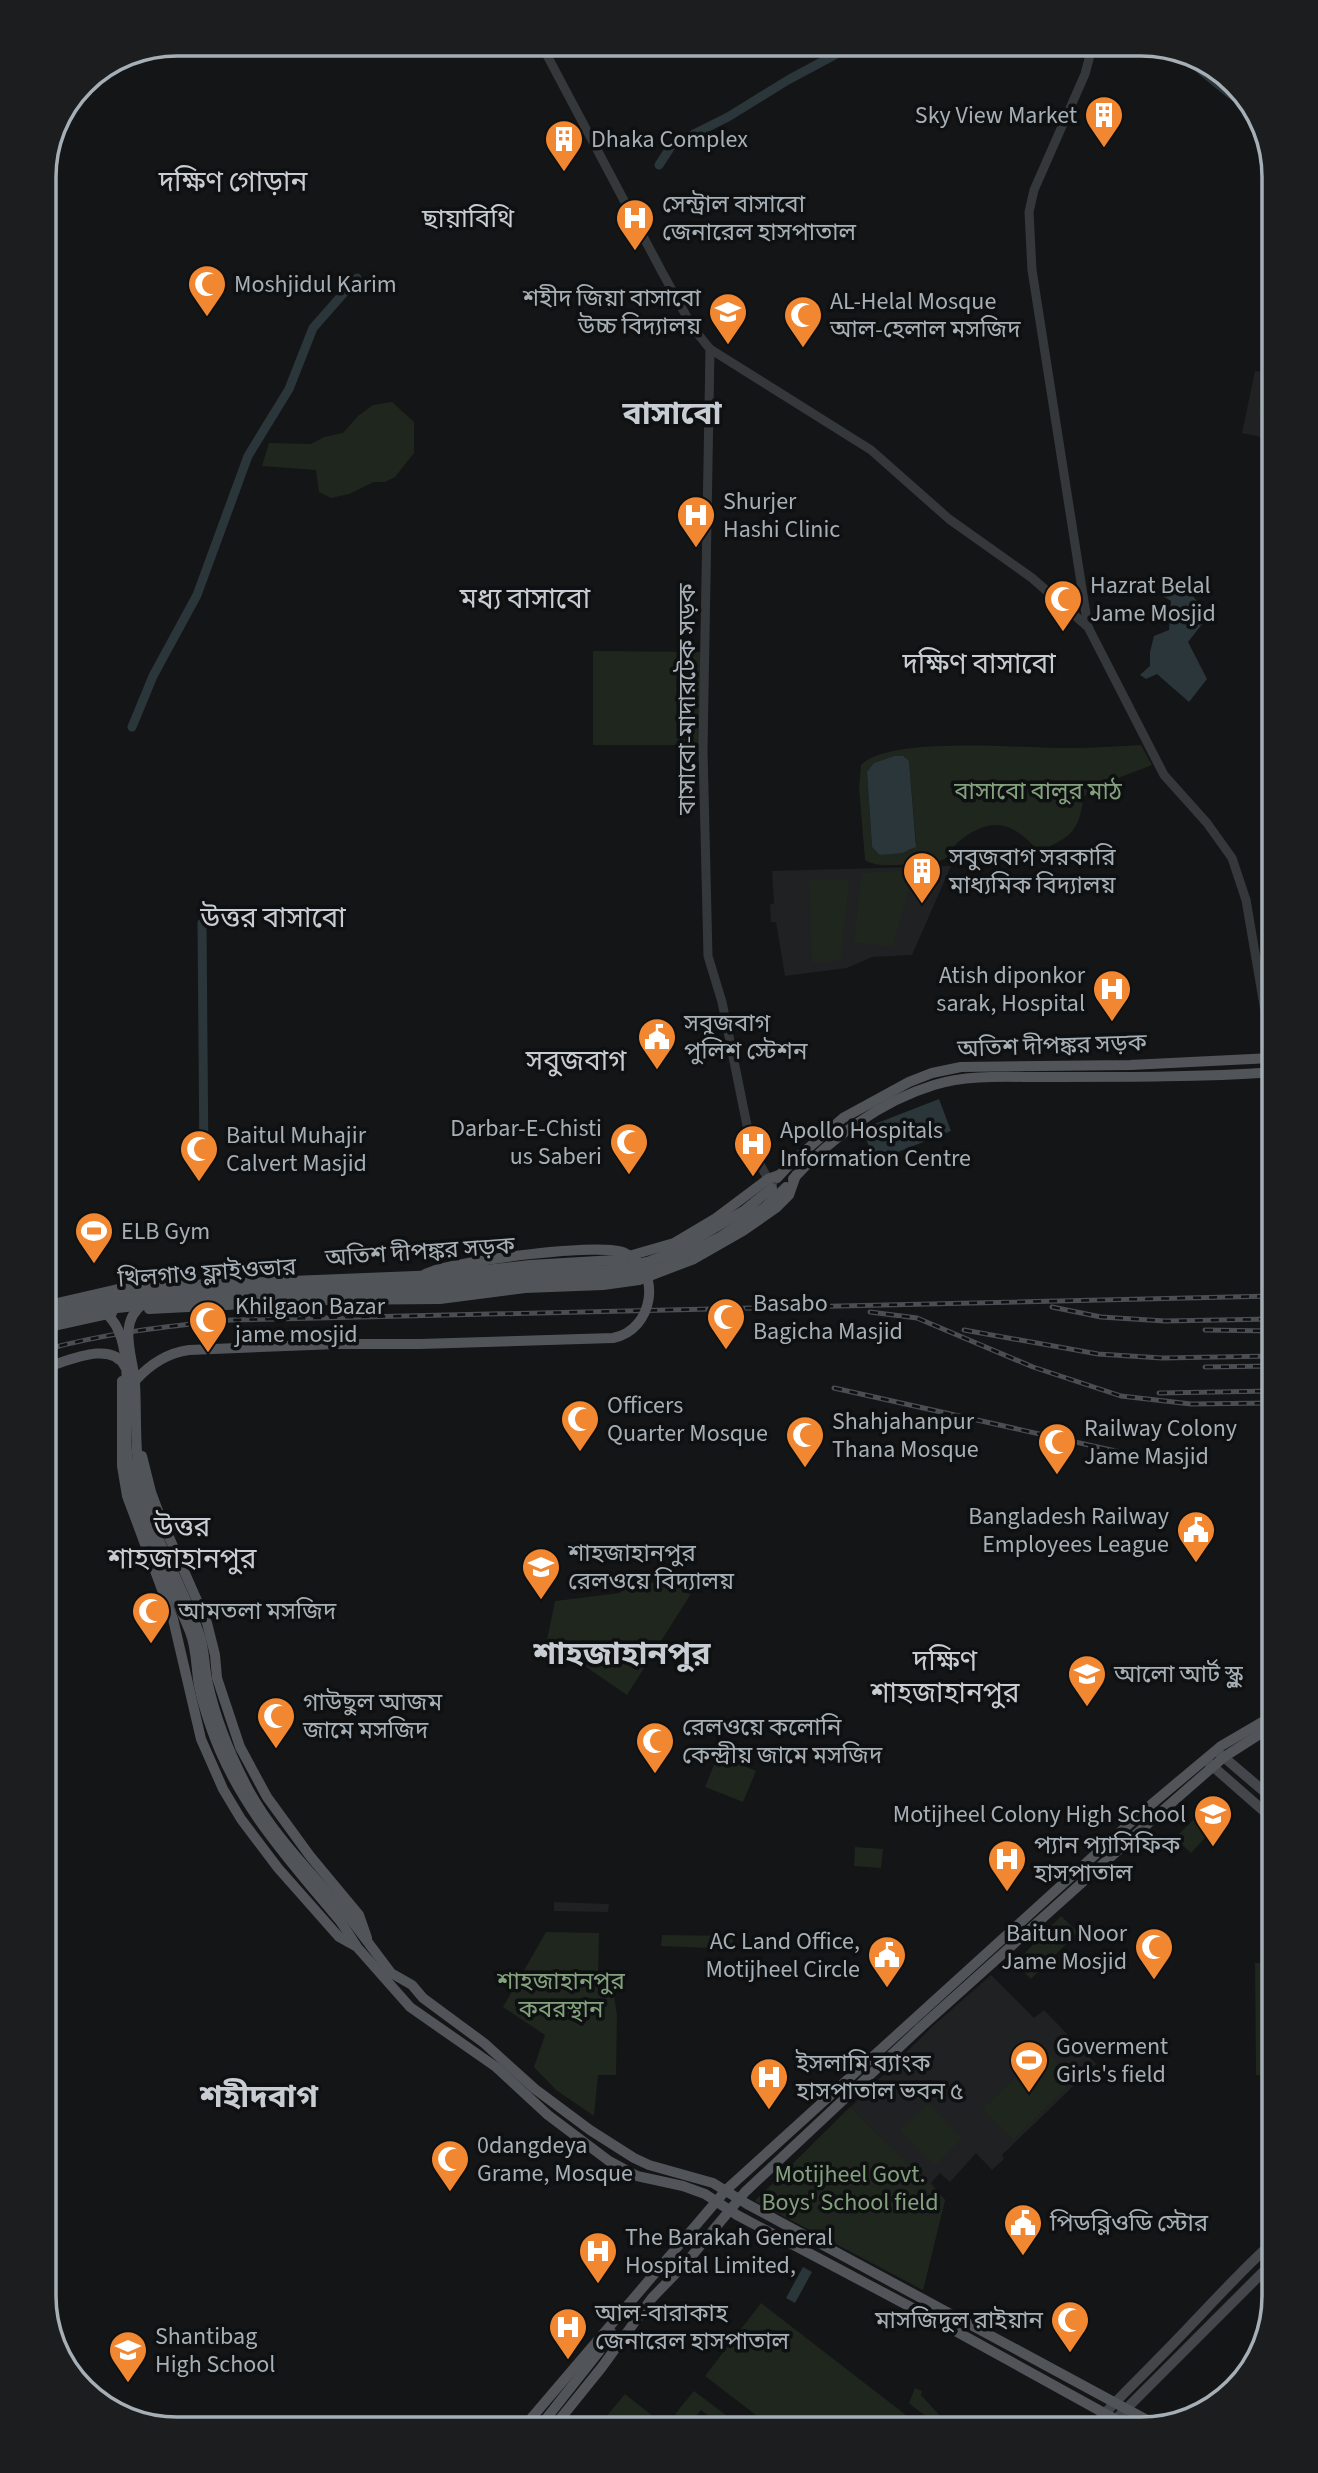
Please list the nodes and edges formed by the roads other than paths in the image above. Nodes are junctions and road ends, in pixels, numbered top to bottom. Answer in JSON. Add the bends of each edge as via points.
{"nodes":[{"id":1,"x":547,"y":56,"type":"edge"},
{"id":2,"x":1089,"y":56,"type":"edge"},
{"id":3,"x":710,"y":349,"type":"junction"},
{"id":4,"x":1088,"y":627,"type":"junction"},
{"id":5,"x":1262,"y":990,"type":"edge"},
{"id":6,"x":1262,"y":1059,"type":"edge"},
{"id":7,"x":1262,"y":1070,"type":"edge"},
{"id":8,"x":942,"y":1071,"type":"junction"},
{"id":9,"x":945,"y":1083,"type":"junction"},
{"id":10,"x":796,"y":1175,"type":"junction"},
{"id":11,"x":773,"y":1182,"type":"junction"},
{"id":12,"x":786,"y":1187,"type":"joint"},
{"id":13,"x":440,"y":1275,"type":"junction"},
{"id":14,"x":416,"y":1283,"type":"junction"},
{"id":15,"x":118,"y":1289,"type":"junction"},
{"id":16,"x":440,"y":1299,"type":"junction"},
{"id":17,"x":56,"y":1303,"type":"edge"},
{"id":18,"x":144,"y":1304,"type":"junction"},
{"id":19,"x":99,"y":1310,"type":"junction"},
{"id":20,"x":130,"y":1310,"type":"junction"},
{"id":21,"x":56,"y":1311,"type":"edge"},
{"id":22,"x":114,"y":1313,"type":"junction"},
{"id":23,"x":56,"y":1320,"type":"edge"},
{"id":24,"x":56,"y":1325,"type":"edge"},
{"id":25,"x":56,"y":1365,"type":"edge"},
{"id":26,"x":126,"y":1370,"type":"junction"},
{"id":27,"x":135,"y":1381,"type":"junction"},
{"id":28,"x":1262,"y":1723,"type":"edge"},
{"id":29,"x":1262,"y":1731,"type":"edge"},
{"id":30,"x":1220,"y":1754,"type":"junction"},
{"id":31,"x":1209,"y":1763,"type":"junction"},
{"id":32,"x":1262,"y":1790,"type":"edge"},
{"id":33,"x":1262,"y":1809,"type":"edge"},
{"id":34,"x":345,"y":1919,"type":"junction"},
{"id":35,"x":367,"y":1938,"type":"junction"},
{"id":36,"x":357,"y":1947,"type":"junction"},
{"id":37,"x":726,"y":2190,"type":"junction"},
{"id":38,"x":739,"y":2199,"type":"junction"},
{"id":39,"x":715,"y":2200,"type":"junction"},
{"id":40,"x":730,"y":2210,"type":"junction"},
{"id":41,"x":1262,"y":2254,"type":"edge"},
{"id":42,"x":1262,"y":2273,"type":"edge"},
{"id":43,"x":614,"y":2322,"type":"junction"},
{"id":44,"x":1115,"y":2401,"type":"junction"},
{"id":45,"x":1126,"y":2407,"type":"junction"},
{"id":46,"x":1109,"y":2416,"type":"junction"},
{"id":47,"x":532,"y":2417,"type":"edge"},
{"id":48,"x":548,"y":2417,"type":"edge"},
{"id":49,"x":562,"y":2417,"type":"edge"},
{"id":50,"x":1143,"y":2417,"type":"edge"}],
"edges":[{"from":1,"to":3,"type":"street","via":[[693,328]]},
{"from":2,"to":4,"type":"street","via":[[1029,212],[1032,270]]},
{"from":3,"to":4,"type":"street","via":[[871,450],[949,519],[1032,578]]},
{"from":3,"to":11,"type":"street","name":"বাসাবো-মাদারটেক সড়ক","via":[[703,750],[708,956],[752,1150]]},
{"from":4,"to":5,"type":"street","via":[[1164,775],[1232,858],[1246,900]]},
{"from":6,"to":8,"type":"main road","name":"অতিশ দীপঙ্কর সড়ক"},
{"from":7,"to":9,"type":"main road","name":"অতিশ দীপঙ্কর সড়ক"},
{"from":8,"to":9,"type":"main road"},
{"from":8,"to":11,"type":"main road","name":"অতিশ দীপঙ্কর সড়ক","via":[[859,1108],[822,1135]]},
{"from":9,"to":10,"type":"main road","name":"অতিশ দীপঙ্কর সড়ক","via":[[920,1090],[866,1118]]},
{"from":10,"to":12,"type":"main road","name":"অতিশ দীপঙ্কর সড়ক"},
{"from":10,"to":16,"type":"main road","via":[[793,1188],[776,1208],[669,1270],[622,1283]]},
{"from":11,"to":13,"type":"main road","name":"অতিশ দীপঙ্কর সড়ক","via":[[662,1248],[615,1260]]},
{"from":11,"to":14,"type":"main road","name":"খিলগাও ফ্লাইওভার","bridge":true,"via":[[745,1210],[710,1233],[650,1261],[611,1270]]},
{"from":12,"to":18,"type":"main road","name":"খিলগাও ফ্লাইওভার","bridge":true,"via":[[755,1214],[712,1241],[662,1267],[626,1276],[442,1292]]},
{"from":13,"to":15,"type":"main road","name":"অতিশ দীপঙ্কর সড়ক"},
{"from":13,"to":16,"type":"street"},
{"from":14,"to":21,"type":"main road","name":"খিলগাও ফ্লাইওভার","bridge":true,"via":[[153,1295]]},
{"from":14,"to":27,"type":"main road","bridge":true,"via":[[432,1271],[456,1265],[608,1249],[635,1259],[646,1275],[650,1293],[637,1325],[613,1338],[189,1350],[164,1357]]},
{"from":15,"to":17,"type":"main road","name":"অতিশ দীপঙ্কর সড়ক"},
{"from":15,"to":20,"type":"main road"},
{"from":15,"to":22,"type":"main road"},
{"from":16,"to":20,"type":"main road"},
{"from":18,"to":19,"type":"main road","name":"খিলগাও ফ্লাইওভার","bridge":true},
{"from":18,"to":27,"type":"main road","name":"খিলগাও ফ্লাইওভার","bridge":true,"via":[[129,1321]]},
{"from":19,"to":23,"type":"main road","name":"খিলগাও ফ্লাইওভার","bridge":true},
{"from":19,"to":26,"type":"main road","name":"খিলগাও ফ্লাইওভার","bridge":true,"via":[[117,1324]]},
{"from":20,"to":22,"type":"main road"},
{"from":20,"to":35,"type":"main road","via":[[144,1468],[207,1623],[231,1724],[267,1797],[359,1915]]},
{"from":22,"to":24,"type":"main road"},
{"from":22,"to":36,"type":"main road","via":[[127,1496],[173,1619],[201,1739],[241,1819],[339,1937]]},
{"from":25,"to":26,"type":"main road","bridge":true,"via":[[104,1353],[119,1358]]},
{"from":26,"to":34,"type":"main road","name":"খিলগাও ফ্লাইওভার","bridge":true,"via":[[126,1450],[133,1489],[193,1640],[199,1687],[216,1742],[261,1824]]},
{"from":27,"to":34,"type":"main road","name":"খিলগাও ফ্লাইওভার","bridge":true,"via":[[135,1444],[144,1497],[200,1635],[212,1701],[230,1753],[269,1822]]},
{"from":28,"to":30,"type":"main road"},
{"from":29,"to":30,"type":"main road"},
{"from":30,"to":31,"type":"main road"},
{"from":30,"to":32,"type":"main road"},
{"from":31,"to":33,"type":"main road"},
{"from":31,"to":37,"type":"main road","via":[[1141,1813]]},
{"from":31,"to":38,"type":"main road"},
{"from":34,"to":35,"type":"main road"},
{"from":34,"to":36,"type":"main road"},
{"from":35,"to":37,"type":"main road","via":[[391,1973],[412,1985],[590,2130],[649,2165],[701,2178]]},
{"from":36,"to":39,"type":"main road","via":[[410,2007],[496,2067],[548,2115],[609,2161],[637,2176],[695,2190]]},
{"from":37,"to":38,"type":"main road"},
{"from":37,"to":39,"type":"main road"},
{"from":38,"to":40,"type":"main road"},
{"from":38,"to":44,"type":"main road"},
{"from":39,"to":40,"type":"main road"},
{"from":39,"to":43,"type":"main road"},
{"from":40,"to":46,"type":"main road"},
{"from":40,"to":49,"type":"main road","via":[[652,2298]]},
{"from":41,"to":44,"type":"main road"},
{"from":42,"to":45,"type":"main road"},
{"from":43,"to":47,"type":"main road"},
{"from":43,"to":48,"type":"main road","via":[[606,2341]]},
{"from":44,"to":45,"type":"main road"},
{"from":44,"to":46,"type":"main road"},
{"from":45,"to":46,"type":"main road"},
{"from":45,"to":50,"type":"main road"}]}
